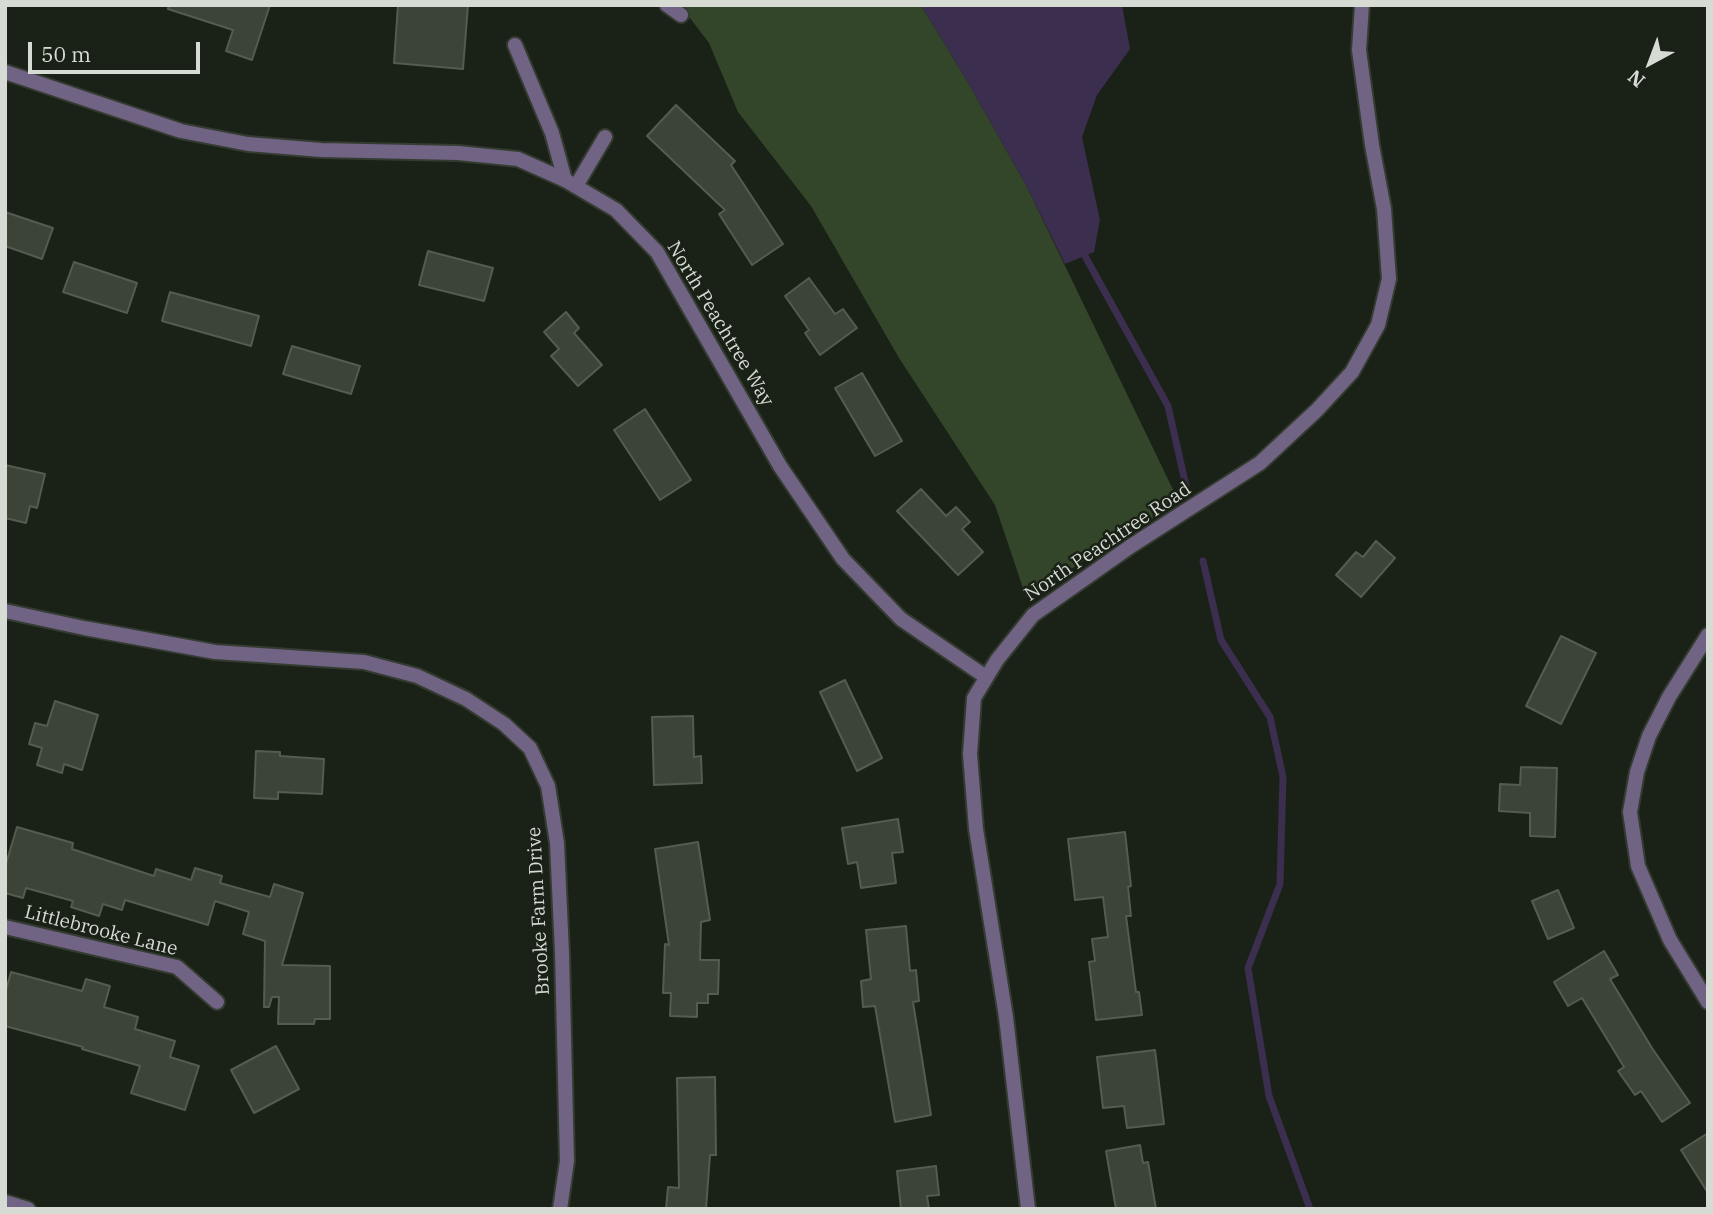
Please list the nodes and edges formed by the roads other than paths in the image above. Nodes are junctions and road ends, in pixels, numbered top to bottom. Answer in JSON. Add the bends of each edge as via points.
{"nodes":[{"id":1,"x":667,"y":5,"type":"edge"},
{"id":2,"x":1362,"y":5,"type":"edge"},
{"id":3,"x":681,"y":15,"type":"dead end"},
{"id":4,"x":515,"y":45,"type":"dead end"},
{"id":5,"x":5,"y":72,"type":"edge"},
{"id":6,"x":605,"y":137,"type":"dead end"},
{"id":7,"x":570,"y":183,"type":"junction"},
{"id":8,"x":5,"y":611,"type":"edge"},
{"id":9,"x":1708,"y":635,"type":"edge"},
{"id":10,"x":986,"y":677,"type":"junction"},
{"id":11,"x":5,"y":928,"type":"edge"},
{"id":12,"x":218,"y":1002,"type":"dead end"},
{"id":13,"x":1708,"y":1002,"type":"edge"},
{"id":14,"x":5,"y":1202,"type":"edge"},
{"id":15,"x":28,"y":1209,"type":"edge"},
{"id":16,"x":560,"y":1209,"type":"edge"},
{"id":17,"x":1028,"y":1209,"type":"edge"}],
"edges":[{"from":1,"to":3,"type":"street"},
{"from":2,"to":10,"type":"street","name":"North Peachtree Road","via":[[1359,50],[1384,209],[1389,279],[1378,325],[1352,372],[1260,463],[1032,615]]},
{"from":4,"to":7,"type":"street"},
{"from":5,"to":7,"type":"street","name":"North Peachtree Way","via":[[181,131],[321,150],[518,159]]},
{"from":6,"to":7,"type":"street"},
{"from":7,"to":10,"type":"street","name":"North Peachtree Way","via":[[616,210],[657,252],[780,466],[843,559],[901,619]]},
{"from":8,"to":16,"type":"street","name":"Brooke Farm Drive","via":[[215,652],[364,662],[404,672],[466,699],[530,748],[548,786],[557,843],[566,1161]]},
{"from":9,"to":13,"type":"street","via":[[1649,736],[1630,812],[1639,866],[1670,940]]},
{"from":10,"to":17,"type":"street","name":"North Peachtree Road","via":[[974,698],[970,754],[976,829],[1006,1017]]},
{"from":11,"to":12,"type":"street","name":"Littlebrooke Lane","via":[[177,967]]},
{"from":14,"to":15,"type":"street"}]}
